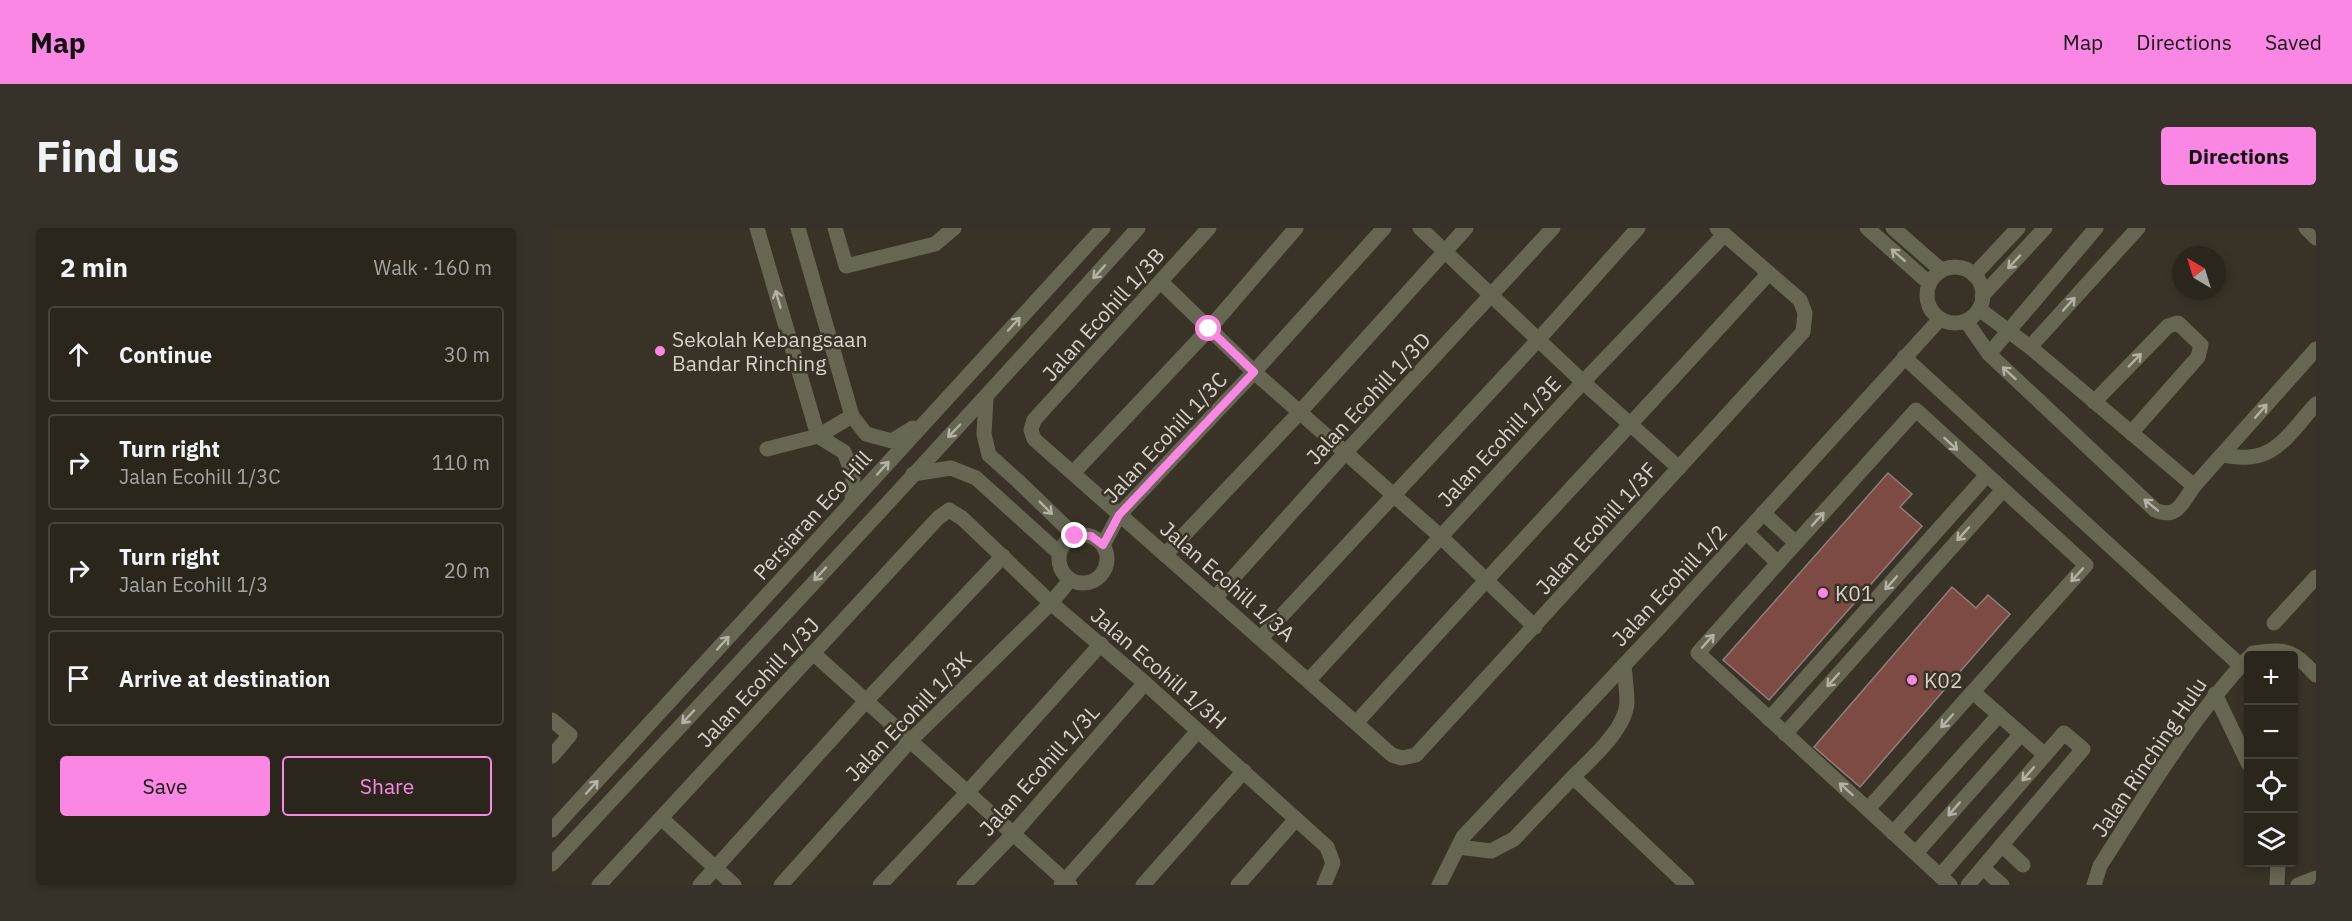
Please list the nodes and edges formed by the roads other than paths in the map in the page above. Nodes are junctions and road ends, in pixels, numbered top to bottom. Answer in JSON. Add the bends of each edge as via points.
{"nodes":[{"id":1,"x":758,"y":228,"type":"edge"},
{"id":2,"x":798,"y":228,"type":"edge"},
{"id":3,"x":835,"y":228,"type":"edge"},
{"id":4,"x":1103,"y":228,"type":"edge"},
{"id":5,"x":1138,"y":228,"type":"edge"},
{"id":6,"x":1209,"y":228,"type":"edge"},
{"id":7,"x":1296,"y":228,"type":"edge"},
{"id":8,"x":1384,"y":228,"type":"edge"},
{"id":9,"x":1420,"y":228,"type":"edge"},
{"id":10,"x":1466,"y":228,"type":"edge"},
{"id":11,"x":1553,"y":228,"type":"edge"},
{"id":12,"x":1638,"y":228,"type":"edge"},
{"id":13,"x":1866,"y":228,"type":"edge"},
{"id":14,"x":1893,"y":228,"type":"edge"},
{"id":15,"x":2018,"y":228,"type":"edge"},
{"id":16,"x":2045,"y":228,"type":"edge"},
{"id":17,"x":2096,"y":228,"type":"edge"},
{"id":18,"x":2138,"y":228,"type":"edge"},
{"id":19,"x":2306,"y":228,"type":"edge"},
{"id":20,"x":947,"y":231,"type":"edge"},
{"id":21,"x":1720,"y":231,"type":"edge"},
{"id":22,"x":2316,"y":237,"type":"edge"},
{"id":23,"x":1445,"y":252,"type":"junction"},
{"id":24,"x":1941,"y":270,"type":"junction"},
{"id":25,"x":1769,"y":273,"type":"junction"},
{"id":26,"x":1974,"y":275,"type":"junction"},
{"id":27,"x":1161,"y":282,"type":"junction"},
{"id":28,"x":1929,"y":283,"type":"junction"},
{"id":29,"x":1491,"y":297,"type":"junction"},
{"id":30,"x":1981,"y":302,"type":"junction"},
{"id":31,"x":1940,"y":319,"type":"junction"},
{"id":32,"x":1966,"y":321,"type":"junction"},
{"id":33,"x":1209,"y":329,"type":"junction"},
{"id":34,"x":2009,"y":330,"type":"junction"},
{"id":35,"x":1538,"y":340,"type":"junction"},
{"id":36,"x":2030,"y":347,"type":"junction"},
{"id":37,"x":2316,"y":349,"type":"edge"},
{"id":38,"x":1989,"y":354,"type":"junction"},
{"id":39,"x":1904,"y":357,"type":"junction"},
{"id":40,"x":1254,"y":372,"type":"junction"},
{"id":41,"x":1583,"y":382,"type":"junction"},
{"id":42,"x":986,"y":399,"type":"junction"},
{"id":43,"x":2094,"y":402,"type":"junction"},
{"id":44,"x":2316,"y":404,"type":"edge"},
{"id":45,"x":1299,"y":413,"type":"junction"},
{"id":46,"x":852,"y":416,"type":"junction"},
{"id":47,"x":928,"y":419,"type":"junction"},
{"id":48,"x":1631,"y":425,"type":"junction"},
{"id":49,"x":1031,"y":430,"type":"joint"},
{"id":50,"x":2131,"y":433,"type":"junction"},
{"id":51,"x":818,"y":436,"type":"junction"},
{"id":52,"x":767,"y":449,"type":"dead end"},
{"id":53,"x":1345,"y":453,"type":"junction"},
{"id":54,"x":2222,"y":455,"type":"junction"},
{"id":55,"x":1679,"y":468,"type":"junction"},
{"id":56,"x":1073,"y":473,"type":"junction"},
{"id":57,"x":913,"y":474,"type":"junction"},
{"id":58,"x":1986,"y":476,"type":"junction"},
{"id":59,"x":2194,"y":486,"type":"junction"},
{"id":60,"x":2002,"y":490,"type":"junction"},
{"id":61,"x":1393,"y":495,"type":"junction"},
{"id":62,"x":852,"y":502,"type":"junction"},
{"id":63,"x":949,"y":510,"type":"joint"},
{"id":64,"x":1763,"y":513,"type":"junction"},
{"id":65,"x":1119,"y":515,"type":"junction"},
{"id":66,"x":1746,"y":532,"type":"junction"},
{"id":67,"x":1075,"y":536,"type":"junction"},
{"id":68,"x":1440,"y":536,"type":"junction"},
{"id":69,"x":1796,"y":543,"type":"junction"},
{"id":70,"x":1103,"y":545,"type":"junction"},
{"id":71,"x":1059,"y":553,"type":"junction"},
{"id":72,"x":1165,"y":555,"type":"junction"},
{"id":73,"x":1003,"y":556,"type":"junction"},
{"id":74,"x":1778,"y":563,"type":"junction"},
{"id":75,"x":2316,"y":577,"type":"edge"},
{"id":76,"x":1485,"y":579,"type":"junction"},
{"id":77,"x":1070,"y":580,"type":"junction"},
{"id":78,"x":1215,"y":598,"type":"junction"},
{"id":79,"x":1051,"y":603,"type":"junction"},
{"id":80,"x":2274,"y":622,"type":"dead end"},
{"id":81,"x":1535,"y":627,"type":"junction"},
{"id":82,"x":1261,"y":638,"type":"junction"},
{"id":83,"x":1101,"y":644,"type":"junction"},
{"id":84,"x":2268,"y":651,"type":"edge"},
{"id":85,"x":2286,"y":651,"type":"edge"},
{"id":86,"x":813,"y":654,"type":"junction"},
{"id":87,"x":2244,"y":657,"type":"edge"},
{"id":88,"x":2298,"y":658,"type":"edge"},
{"id":89,"x":2244,"y":663,"type":"edge"},
{"id":90,"x":1624,"y":665,"type":"junction"},
{"id":91,"x":2316,"y":675,"type":"edge"},
{"id":92,"x":1309,"y":680,"type":"junction"},
{"id":93,"x":1145,"y":683,"type":"junction"},
{"id":94,"x":1973,"y":692,"type":"junction"},
{"id":95,"x":2215,"y":694,"type":"junction"},
{"id":96,"x":866,"y":701,"type":"junction"},
{"id":97,"x":1999,"y":715,"type":"junction"},
{"id":98,"x":1769,"y":719,"type":"junction"},
{"id":99,"x":552,"y":720,"type":"edge"},
{"id":100,"x":1356,"y":723,"type":"junction"},
{"id":101,"x":1198,"y":730,"type":"junction"},
{"id":102,"x":1785,"y":734,"type":"junction"},
{"id":103,"x":2021,"y":734,"type":"junction"},
{"id":104,"x":910,"y":741,"type":"junction"},
{"id":105,"x":2045,"y":755,"type":"junction"},
{"id":106,"x":552,"y":756,"type":"edge"},
{"id":107,"x":1402,"y":758,"type":"joint"},
{"id":108,"x":2246,"y":759,"type":"edge"},
{"id":109,"x":1244,"y":771,"type":"junction"},
{"id":110,"x":1573,"y":777,"type":"junction"},
{"id":111,"x":966,"y":794,"type":"junction"},
{"id":112,"x":1868,"y":809,"type":"junction"},
{"id":113,"x":661,"y":818,"type":"junction"},
{"id":114,"x":1296,"y":819,"type":"junction"},
{"id":115,"x":552,"y":830,"type":"edge"},
{"id":116,"x":1893,"y":832,"type":"junction"},
{"id":117,"x":1013,"y":834,"type":"junction"},
{"id":118,"x":2002,"y":845,"type":"junction"},
{"id":119,"x":1458,"y":848,"type":"junction"},
{"id":120,"x":1916,"y":853,"type":"junction"},
{"id":121,"x":552,"y":864,"type":"edge"},
{"id":122,"x":2023,"y":865,"type":"dead end"},
{"id":123,"x":2278,"y":867,"type":"edge"},
{"id":124,"x":716,"y":868,"type":"junction"},
{"id":125,"x":1983,"y":868,"type":"junction"},
{"id":126,"x":2316,"y":878,"type":"edge"},
{"id":127,"x":1945,"y":880,"type":"edge"},
{"id":128,"x":1065,"y":884,"type":"edge"},
{"id":129,"x":599,"y":885,"type":"edge"},
{"id":130,"x":700,"y":885,"type":"edge"},
{"id":131,"x":734,"y":885,"type":"edge"},
{"id":132,"x":781,"y":885,"type":"edge"},
{"id":133,"x":880,"y":885,"type":"edge"},
{"id":134,"x":964,"y":885,"type":"edge"},
{"id":135,"x":1143,"y":885,"type":"edge"},
{"id":136,"x":1238,"y":885,"type":"edge"},
{"id":137,"x":1324,"y":885,"type":"edge"},
{"id":138,"x":1439,"y":885,"type":"edge"},
{"id":139,"x":1686,"y":885,"type":"edge"},
{"id":140,"x":1968,"y":885,"type":"edge"},
{"id":141,"x":2002,"y":885,"type":"edge"},
{"id":142,"x":2094,"y":885,"type":"edge"},
{"id":143,"x":2277,"y":885,"type":"edge"},
{"id":144,"x":2298,"y":885,"type":"edge"}],
"edges":[{"from":51,"to":1,"type":"street","one_way":true},
{"from":2,"to":46,"type":"street"},
{"from":3,"to":20,"type":"street","via":[[846,266],[935,244]]},
{"from":47,"to":4,"type":"street","name":"Persiaran Eco Hill","one_way":true},
{"from":5,"to":42,"type":"street","one_way":true},
{"from":6,"to":27,"type":"street","name":"Jalan Ecohill 1/3B"},
{"from":7,"to":33,"type":"street"},
{"from":8,"to":40,"type":"street","name":"Jalan Ecohill 1/3C"},
{"from":9,"to":23,"type":"street"},
{"from":10,"to":23,"type":"street"},
{"from":11,"to":29,"type":"street","name":"Jalan Ecohill 1/3D"},
{"from":12,"to":35,"type":"street"},
{"from":28,"to":13,"type":"street","one_way":true},
{"from":14,"to":24,"type":"street"},
{"from":15,"to":26,"type":"street"},
{"from":16,"to":30,"type":"street","one_way":true},
{"from":17,"to":34,"type":"street"},
{"from":36,"to":18,"type":"street","one_way":true},
{"from":19,"to":22,"type":"street"},
{"from":21,"to":25,"type":"street"},
{"from":21,"to":41,"type":"street","name":"Jalan Ecohill 1/3E"},
{"from":23,"to":29,"type":"street"},
{"from":23,"to":45,"type":"street"},
{"from":24,"to":26,"type":"street","via":[[1959,267]]},
{"from":24,"to":28,"type":"street"},
{"from":25,"to":48,"type":"street"},
{"from":25,"to":55,"type":"street","name":"Jalan Ecohill 1/3F","via":[[1800,300],[1805,313],[1803,332]]},
{"from":26,"to":30,"type":"street","via":[[1980,282]]},
{"from":27,"to":33,"type":"street"},
{"from":27,"to":49,"type":"street","name":"Jalan Ecohill 1/3B","via":[[1034,420]]},
{"from":28,"to":31,"type":"street","via":[[1927,299],[1933,314]]},
{"from":29,"to":35,"type":"street"},
{"from":29,"to":53,"type":"street","name":"Jalan Ecohill 1/3D"},
{"from":30,"to":32,"type":"street"},
{"from":30,"to":34,"type":"street"},
{"from":31,"to":32,"type":"street"},
{"from":31,"to":39,"type":"street","name":"Jalan Ecohill 1/2"},
{"from":32,"to":38,"type":"street"},
{"from":33,"to":40,"type":"street"},
{"from":33,"to":56,"type":"street"},
{"from":34,"to":36,"type":"street"},
{"from":34,"to":38,"type":"street"},
{"from":35,"to":41,"type":"street"},
{"from":35,"to":61,"type":"street"},
{"from":36,"to":43,"type":"street"},
{"from":54,"to":37,"type":"street","one_way":true},
{"from":59,"to":38,"type":"street","one_way":true,"via":[[2172,513],[2155,510]]},
{"from":39,"to":64,"type":"street","name":"Jalan Ecohill 1/2"},
{"from":39,"to":87,"type":"street"},
{"from":40,"to":45,"type":"street"},
{"from":40,"to":65,"type":"street","name":"Jalan Ecohill 1/3C"},
{"from":41,"to":48,"type":"street"},
{"from":41,"to":68,"type":"street","name":"Jalan Ecohill 1/3E"},
{"from":42,"to":57,"type":"street","one_way":true},
{"from":42,"to":67,"type":"street","one_way":true,"via":[[984,435],[988,455]]},
{"from":43,"to":50,"type":"street"},
{"from":43,"to":50,"type":"street","one_way":true,"via":[[2168,326],[2178,323],[2201,345],[2198,357]]},
{"from":44,"to":54,"type":"street","via":[[2269,452],[2242,459]]},
{"from":45,"to":53,"type":"street"},
{"from":45,"to":72,"type":"street"},
{"from":46,"to":47,"type":"street","via":[[866,434],[892,441]]},
{"from":46,"to":51,"type":"street"},
{"from":62,"to":47,"type":"street","name":"Persiaran Eco Hill","one_way":true},
{"from":48,"to":55,"type":"street"},
{"from":48,"to":76,"type":"street"},
{"from":49,"to":56,"type":"street","name":"Jalan Ecohill 1/3A","via":[[1034,439]]},
{"from":50,"to":59,"type":"street"},
{"from":51,"to":52,"type":"street"},
{"from":51,"to":62,"type":"street","via":[[844,452],[853,475]]},
{"from":53,"to":61,"type":"street"},
{"from":53,"to":78,"type":"street","name":"Jalan Ecohill 1/3D"},
{"from":54,"to":59,"type":"street"},
{"from":55,"to":81,"type":"street","name":"Jalan Ecohill 1/3F"},
{"from":56,"to":65,"type":"street","name":"Jalan Ecohill 1/3A"},
{"from":57,"to":71,"type":"street","via":[[951,468],[976,478]]},
{"from":57,"to":121,"type":"street","one_way":true},
{"from":58,"to":60,"type":"street"},
{"from":69,"to":58,"type":"street","one_way":true,"via":[[1916,410]]},
{"from":58,"to":98,"type":"street","one_way":true},
{"from":60,"to":94,"type":"street","one_way":true,"via":[[2086,565]]},
{"from":60,"to":102,"type":"street","one_way":true},
{"from":61,"to":68,"type":"street"},
{"from":61,"to":82,"type":"street"},
{"from":115,"to":62,"type":"street","name":"Persiaran Eco Hill","one_way":true},
{"from":63,"to":73,"type":"street","name":"Jalan Ecohill 1/3H"},
{"from":63,"to":86,"type":"street","name":"Jalan Ecohill 1/3J"},
{"from":64,"to":66,"type":"street","name":"Jalan Ecohill 1/2"},
{"from":64,"to":69,"type":"street"},
{"from":65,"to":70,"type":"street","name":"Jalan Ecohill 1/3C"},
{"from":65,"to":72,"type":"street","name":"Jalan Ecohill 1/3A"},
{"from":66,"to":74,"type":"street"},
{"from":66,"to":90,"type":"street","name":"Jalan Ecohill 1/2"},
{"from":67,"to":70,"type":"street","via":[[1091,536]]},
{"from":67,"to":71,"type":"street"},
{"from":68,"to":76,"type":"street"},
{"from":68,"to":92,"type":"street","name":"Jalan Ecohill 1/3E"},
{"from":69,"to":74,"type":"street"},
{"from":70,"to":77,"type":"street","via":[[1107,560],[1103,574],[1091,583]]},
{"from":71,"to":77,"type":"street","via":[[1060,568]]},
{"from":72,"to":78,"type":"street","name":"Jalan Ecohill 1/3A"},
{"from":73,"to":79,"type":"street","name":"Jalan Ecohill 1/3H"},
{"from":73,"to":96,"type":"street"},
{"from":98,"to":74,"type":"street","one_way":true,"via":[[1698,652]]},
{"from":75,"to":80,"type":"street"},
{"from":76,"to":81,"type":"street"},
{"from":76,"to":100,"type":"street"},
{"from":77,"to":79,"type":"street","name":"Jalan Ecohill 1/3K"},
{"from":78,"to":82,"type":"street","name":"Jalan Ecohill 1/3A"},
{"from":79,"to":83,"type":"street","name":"Jalan Ecohill 1/3H"},
{"from":79,"to":104,"type":"street","name":"Jalan Ecohill 1/3K"},
{"from":81,"to":107,"type":"street","name":"Jalan Ecohill 1/3F","via":[[1416,755]]},
{"from":82,"to":92,"type":"street","name":"Jalan Ecohill 1/3A"},
{"from":83,"to":93,"type":"street","name":"Jalan Ecohill 1/3H"},
{"from":83,"to":111,"type":"street"},
{"from":84,"to":85,"type":"street"},
{"from":86,"to":96,"type":"street"},
{"from":86,"to":113,"type":"street","name":"Jalan Ecohill 1/3J"},
{"from":88,"to":91,"type":"street"},
{"from":89,"to":95,"type":"street","name":"Jalan Rinching Hulu"},
{"from":90,"to":110,"type":"street","via":[[1627,704],[1621,721]]},
{"from":90,"to":119,"type":"street","name":"Jalan Ecohill 1/2","via":[[1463,837]]},
{"from":92,"to":100,"type":"street","name":"Jalan Ecohill 1/3A"},
{"from":93,"to":101,"type":"street","name":"Jalan Ecohill 1/3H"},
{"from":93,"to":117,"type":"street","name":"Jalan Ecohill 1/3L"},
{"from":94,"to":97,"type":"street"},
{"from":94,"to":112,"type":"street","one_way":true},
{"from":95,"to":108,"type":"street"},
{"from":95,"to":142,"type":"street","name":"Jalan Rinching Hulu","via":[[2100,866]]},
{"from":96,"to":104,"type":"street"},
{"from":96,"to":124,"type":"street"},
{"from":97,"to":103,"type":"street"},
{"from":97,"to":116,"type":"street"},
{"from":98,"to":102,"type":"street"},
{"from":99,"to":106,"type":"street","via":[[570,735]]},
{"from":100,"to":107,"type":"street","name":"Jalan Ecohill 1/3A","via":[[1392,755]]},
{"from":101,"to":109,"type":"street","name":"Jalan Ecohill 1/3H"},
{"from":101,"to":128,"type":"street"},
{"from":112,"to":102,"type":"street","one_way":true},
{"from":103,"to":105,"type":"street"},
{"from":103,"to":120,"type":"street","one_way":true},
{"from":104,"to":111,"type":"street"},
{"from":104,"to":132,"type":"street","name":"Jalan Ecohill 1/3K"},
{"from":105,"to":118,"type":"street","via":[[2064,733],[2083,749]]},
{"from":105,"to":127,"type":"street","one_way":true},
{"from":109,"to":114,"type":"street","name":"Jalan Ecohill 1/3H"},
{"from":109,"to":135,"type":"street"},
{"from":110,"to":119,"type":"street","via":[[1514,839],[1491,851]]},
{"from":110,"to":139,"type":"street"},
{"from":111,"to":117,"type":"street"},
{"from":111,"to":133,"type":"street"},
{"from":112,"to":116,"type":"street"},
{"from":113,"to":124,"type":"street"},
{"from":113,"to":129,"type":"street","name":"Jalan Ecohill 1/3J"},
{"from":114,"to":136,"type":"street"},
{"from":114,"to":137,"type":"street","name":"Jalan Ecohill 1/3H","via":[[1327,847],[1333,863]]},
{"from":116,"to":120,"type":"street"},
{"from":117,"to":128,"type":"street"},
{"from":117,"to":134,"type":"street","name":"Jalan Ecohill 1/3L"},
{"from":118,"to":122,"type":"street"},
{"from":118,"to":125,"type":"street"},
{"from":119,"to":138,"type":"street","name":"Jalan Ecohill 1/2"},
{"from":120,"to":127,"type":"street"},
{"from":123,"to":143,"type":"street"},
{"from":124,"to":130,"type":"street"},
{"from":124,"to":131,"type":"street"},
{"from":125,"to":140,"type":"street"},
{"from":125,"to":141,"type":"street"},
{"from":126,"to":144,"type":"street"}]}
